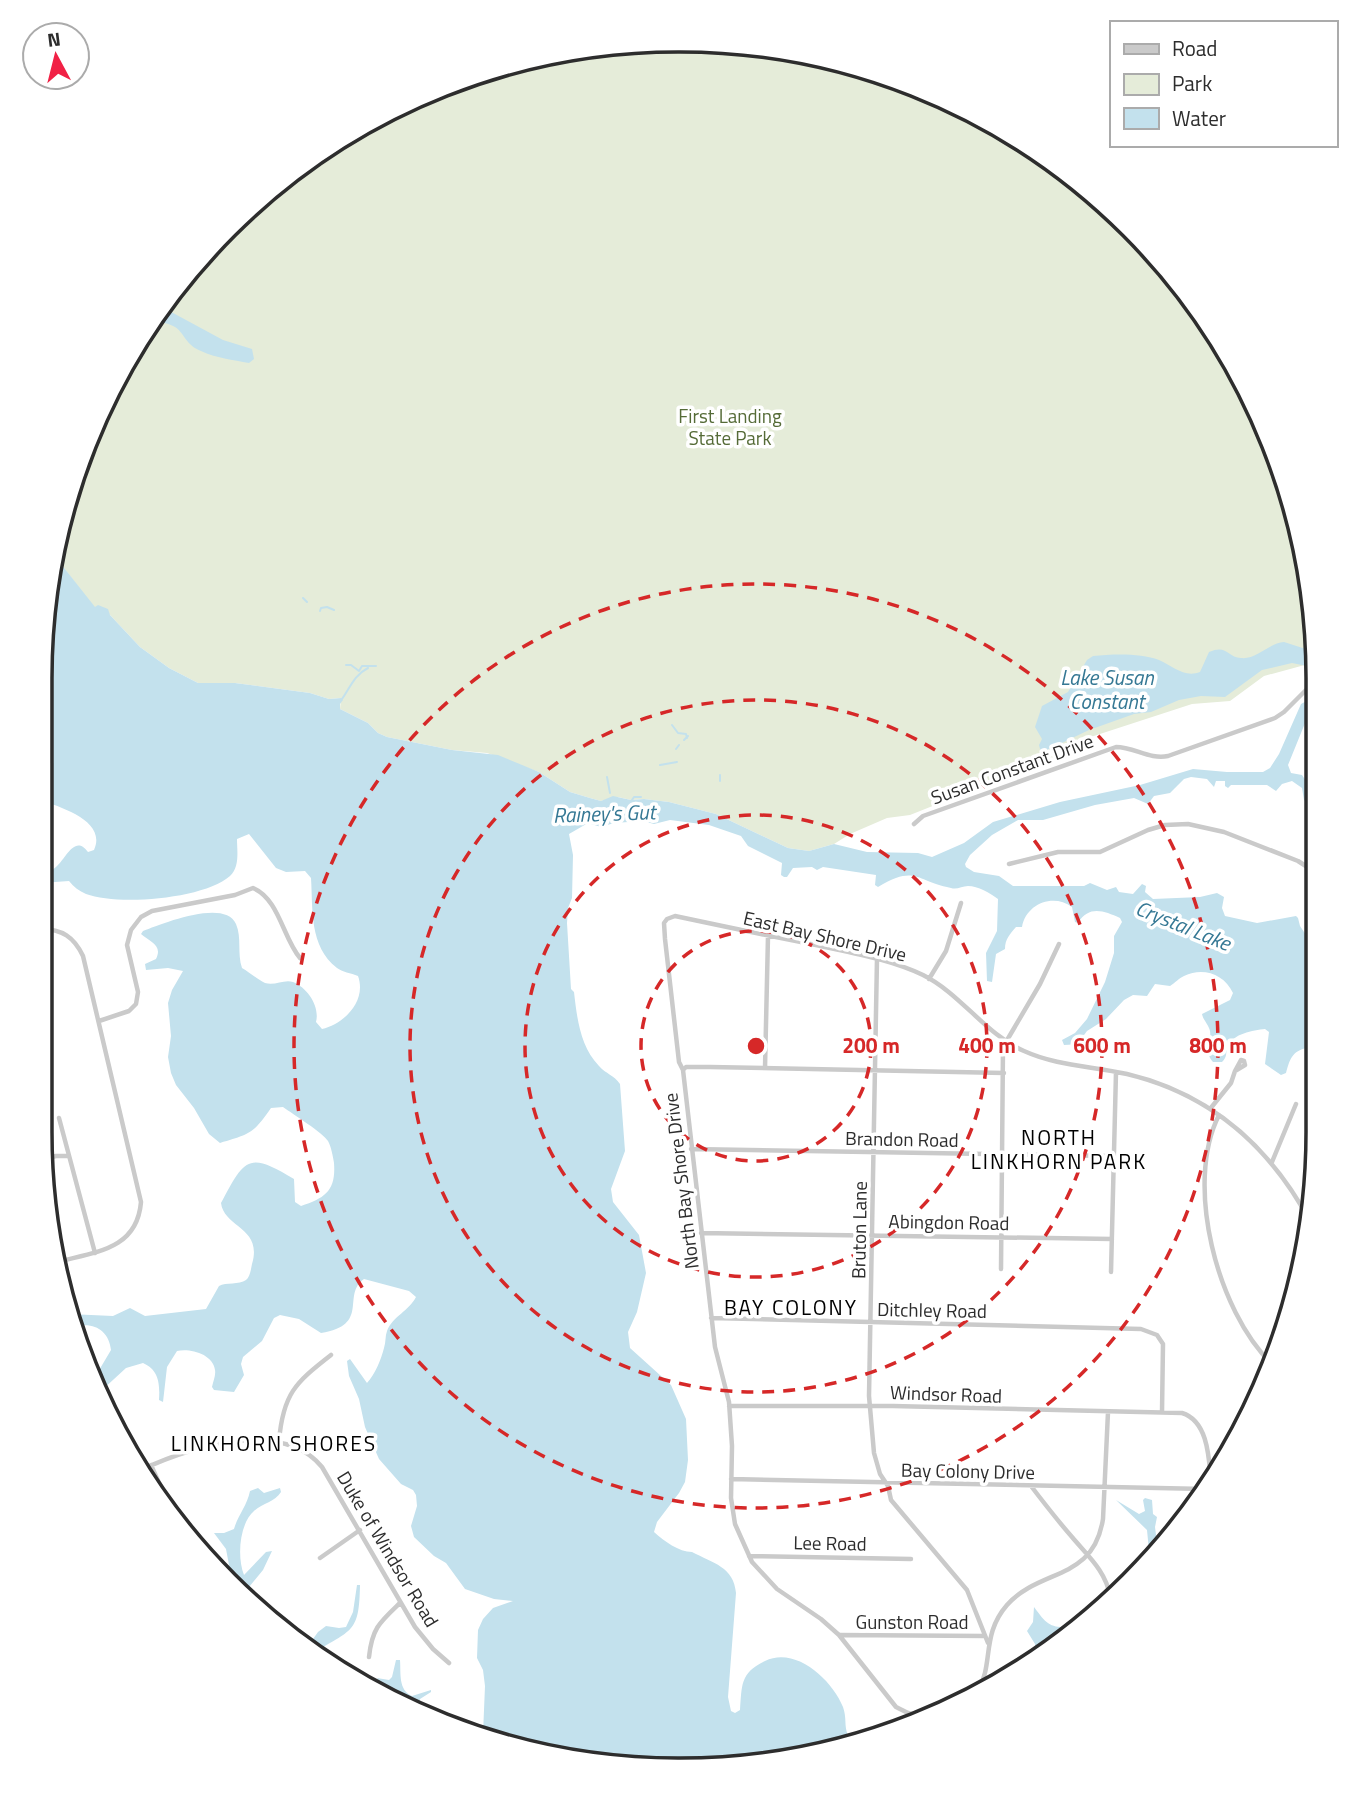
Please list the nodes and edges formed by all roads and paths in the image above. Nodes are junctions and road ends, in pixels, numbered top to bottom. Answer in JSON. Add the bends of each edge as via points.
{"nodes":[{"id":1,"x":1306,"y":690,"type":"edge"},
{"id":2,"x":914,"y":824,"type":"dead end"},
{"id":3,"x":1009,"y":864,"type":"dead end"},
{"id":4,"x":1306,"y":866,"type":"edge"},
{"id":5,"x":961,"y":903,"type":"dead end"},
{"id":6,"x":665,"y":921,"type":"joint"},
{"id":7,"x":52,"y":931,"type":"edge"},
{"id":8,"x":768,"y":936,"type":"junction"},
{"id":9,"x":1059,"y":944,"type":"dead end"},
{"id":10,"x":300,"y":958,"type":"dead end"},
{"id":11,"x":877,"y":958,"type":"junction"},
{"id":12,"x":929,"y":979,"type":"junction"},
{"id":13,"x":99,"y":1021,"type":"junction"},
{"id":14,"x":1006,"y":1041,"type":"junction"},
{"id":15,"x":765,"y":1068,"type":"junction"},
{"id":16,"x":683,"y":1070,"type":"junction"},
{"id":17,"x":1235,"y":1070,"type":"dead end"},
{"id":18,"x":876,"y":1071,"type":"junction"},
{"id":19,"x":1116,"y":1072,"type":"junction"},
{"id":20,"x":1004,"y":1073,"type":"junction"},
{"id":21,"x":1296,"y":1104,"type":"dead end"},
{"id":22,"x":1210,"y":1109,"type":"junction"},
{"id":23,"x":1219,"y":1115,"type":"junction"},
{"id":24,"x":59,"y":1118,"type":"dead end"},
{"id":25,"x":691,"y":1149,"type":"junction"},
{"id":26,"x":874,"y":1152,"type":"junction"},
{"id":27,"x":1003,"y":1155,"type":"junction"},
{"id":28,"x":69,"y":1156,"type":"junction"},
{"id":29,"x":1114,"y":1156,"type":"junction"},
{"id":30,"x":53,"y":1157,"type":"edge"},
{"id":31,"x":1272,"y":1162,"type":"junction"},
{"id":32,"x":1301,"y":1206,"type":"edge"},
{"id":33,"x":701,"y":1233,"type":"junction"},
{"id":34,"x":873,"y":1235,"type":"junction"},
{"id":35,"x":1001,"y":1237,"type":"junction"},
{"id":36,"x":1112,"y":1239,"type":"junction"},
{"id":37,"x":95,"y":1253,"type":"junction"},
{"id":38,"x":66,"y":1260,"type":"edge"},
{"id":39,"x":1001,"y":1269,"type":"dead end"},
{"id":40,"x":1111,"y":1272,"type":"dead end"},
{"id":41,"x":711,"y":1318,"type":"junction"},
{"id":42,"x":871,"y":1323,"type":"junction"},
{"id":43,"x":331,"y":1355,"type":"dead end"},
{"id":44,"x":1264,"y":1355,"type":"edge"},
{"id":45,"x":729,"y":1406,"type":"junction"},
{"id":46,"x":869,"y":1407,"type":"junction"},
{"id":47,"x":1108,"y":1412,"type":"junction"},
{"id":48,"x":1162,"y":1412,"type":"junction"},
{"id":49,"x":279,"y":1441,"type":"junction"},
{"id":50,"x":151,"y":1465,"type":"joint"},
{"id":51,"x":1208,"y":1467,"type":"edge"},
{"id":52,"x":157,"y":1478,"type":"edge"},
{"id":53,"x":731,"y":1479,"type":"junction"},
{"id":54,"x":886,"y":1483,"type":"junction"},
{"id":55,"x":1031,"y":1486,"type":"junction"},
{"id":56,"x":1104,"y":1488,"type":"junction"},
{"id":57,"x":1194,"y":1489,"type":"edge"},
{"id":58,"x":360,"y":1530,"type":"junction"},
{"id":59,"x":1088,"y":1553,"type":"junction"},
{"id":60,"x":749,"y":1556,"type":"junction"},
{"id":61,"x":320,"y":1558,"type":"dead end"},
{"id":62,"x":911,"y":1559,"type":"dead end"},
{"id":63,"x":1107,"y":1589,"type":"edge"},
{"id":64,"x":400,"y":1603,"type":"junction"},
{"id":65,"x":839,"y":1635,"type":"junction"},
{"id":66,"x":985,"y":1636,"type":"junction"},
{"id":67,"x":988,"y":1643,"type":"junction"},
{"id":68,"x":369,"y":1657,"type":"dead end"},
{"id":69,"x":449,"y":1663,"type":"dead end"},
{"id":70,"x":983,"y":1680,"type":"edge"},
{"id":71,"x":911,"y":1714,"type":"edge"}],
"edges":[{"from":1,"to":2,"type":"street","name":"Susan Constant Drive","via":[[1275,718],[1168,756],[1116,747],[923,816]]},
{"from":3,"to":4,"type":"street","via":[[1058,852],[1100,852],[1148,830],[1188,824],[1224,832]]},
{"from":5,"to":12,"type":"street","via":[[946,951]]},
{"from":6,"to":8,"type":"street","name":"East Bay Shore Drive","via":[[676,916]]},
{"from":6,"to":16,"type":"street","name":"North Bay Shore Drive"},
{"from":7,"to":13,"type":"street","via":[[68,935],[79,948]]},
{"from":8,"to":11,"type":"street","name":"East Bay Shore Drive"},
{"from":8,"to":15,"type":"street"},
{"from":9,"to":14,"type":"street"},
{"from":10,"to":13,"type":"street","via":[[281,920],[253,888],[148,912],[134,925],[127,945],[138,992],[136,1003],[129,1011]]},
{"from":11,"to":12,"type":"street","name":"East Bay Shore Drive"},
{"from":11,"to":18,"type":"street","name":"Bruton Lane"},
{"from":12,"to":14,"type":"street","name":"East Bay Shore Drive"},
{"from":13,"to":37,"type":"street","via":[[141,1205],[131,1232]]},
{"from":14,"to":19,"type":"street","name":"East Bay Shore Drive","via":[[1048,1061]]},
{"from":14,"to":20,"type":"street"},
{"from":15,"to":16,"type":"street"},
{"from":15,"to":18,"type":"street"},
{"from":16,"to":25,"type":"street","name":"North Bay Shore Drive"},
{"from":17,"to":22,"type":"street","via":[[1231,1083]]},
{"from":18,"to":20,"type":"street"},
{"from":18,"to":26,"type":"street","name":"Bruton Lane"},
{"from":19,"to":22,"type":"street","name":"East Bay Shore Drive","via":[[1154,1082]]},
{"from":19,"to":29,"type":"street"},
{"from":20,"to":27,"type":"street"},
{"from":21,"to":31,"type":"street"},
{"from":22,"to":23,"type":"street","name":"East Bay Shore Drive"},
{"from":23,"to":31,"type":"street","name":"East Bay Shore Drive"},
{"from":23,"to":44,"type":"street","via":[[1211,1133],[1206,1174],[1209,1231],[1227,1295]]},
{"from":24,"to":28,"type":"street"},
{"from":25,"to":26,"type":"street","name":"Brandon Road"},
{"from":25,"to":33,"type":"street","name":"North Bay Shore Drive"},
{"from":26,"to":27,"type":"street","name":"Brandon Road"},
{"from":26,"to":34,"type":"street","name":"Bruton Lane"},
{"from":27,"to":29,"type":"street","name":"Brandon Road"},
{"from":27,"to":35,"type":"street"},
{"from":28,"to":30,"type":"street"},
{"from":28,"to":37,"type":"street"},
{"from":29,"to":36,"type":"street"},
{"from":31,"to":32,"type":"street","name":"East Bay Shore Drive"},
{"from":33,"to":34,"type":"street","name":"Abingdon Road"},
{"from":33,"to":41,"type":"street","name":"North Bay Shore Drive"},
{"from":34,"to":35,"type":"street","name":"Abingdon Road"},
{"from":34,"to":42,"type":"street","name":"Bruton Lane"},
{"from":35,"to":36,"type":"street","name":"Abingdon Road"},
{"from":35,"to":39,"type":"street"},
{"from":36,"to":40,"type":"street"},
{"from":37,"to":38,"type":"street"},
{"from":41,"to":42,"type":"street","name":"Ditchley Road"},
{"from":41,"to":45,"type":"street","name":"North Bay Shore Drive"},
{"from":42,"to":46,"type":"street","name":"Bruton Lane"},
{"from":42,"to":48,"type":"street","name":"Ditchley Road","via":[[1147,1331],[1161,1340]]},
{"from":43,"to":49,"type":"street","via":[[291,1392]]},
{"from":45,"to":46,"type":"street","name":"Windsor Road"},
{"from":45,"to":53,"type":"street","name":"North Bay Shore Drive"},
{"from":46,"to":47,"type":"street","name":"Windsor Road"},
{"from":46,"to":54,"type":"street","name":"Bruton Lane","via":[[874,1453]]},
{"from":47,"to":48,"type":"street","name":"Windsor Road"},
{"from":47,"to":56,"type":"street"},
{"from":48,"to":51,"type":"street","name":"Windsor Road","via":[[1185,1414],[1199,1425]]},
{"from":49,"to":50,"type":"street","name":"Duke of Windsor Road","via":[[230,1443]]},
{"from":49,"to":58,"type":"street","name":"Duke of Windsor Road","via":[[303,1449],[318,1462]]},
{"from":50,"to":52,"type":"street"},
{"from":53,"to":54,"type":"street","name":"Bay Colony Drive"},
{"from":53,"to":60,"type":"street","name":"North Bay Shore Drive","via":[[733,1517]]},
{"from":54,"to":55,"type":"street","name":"Bay Colony Drive"},
{"from":54,"to":66,"type":"street","name":"Bruton Lane","via":[[891,1500],[967,1590]]},
{"from":55,"to":56,"type":"street","name":"Bay Colony Drive"},
{"from":55,"to":59,"type":"street"},
{"from":56,"to":57,"type":"street","name":"Bay Colony Drive"},
{"from":56,"to":59,"type":"street","via":[[1101,1527]]},
{"from":58,"to":61,"type":"street"},
{"from":58,"to":64,"type":"street","name":"Duke of Windsor Road"},
{"from":59,"to":63,"type":"street"},
{"from":59,"to":67,"type":"street","via":[[1067,1571],[1016,1596],[995,1624]]},
{"from":60,"to":62,"type":"street","name":"Lee Road"},
{"from":60,"to":65,"type":"street","name":"North Bay Shore Drive","via":[[777,1589]]},
{"from":64,"to":68,"type":"street","via":[[377,1625]]},
{"from":64,"to":69,"type":"street","name":"Duke of Windsor Road","via":[[424,1638]]},
{"from":65,"to":66,"type":"street","name":"Gunston Road"},
{"from":65,"to":71,"type":"street","name":"North Bay Shore Drive","via":[[892,1703]]},
{"from":66,"to":67,"type":"street","name":"Bruton Lane"},
{"from":67,"to":70,"type":"street"}]}
